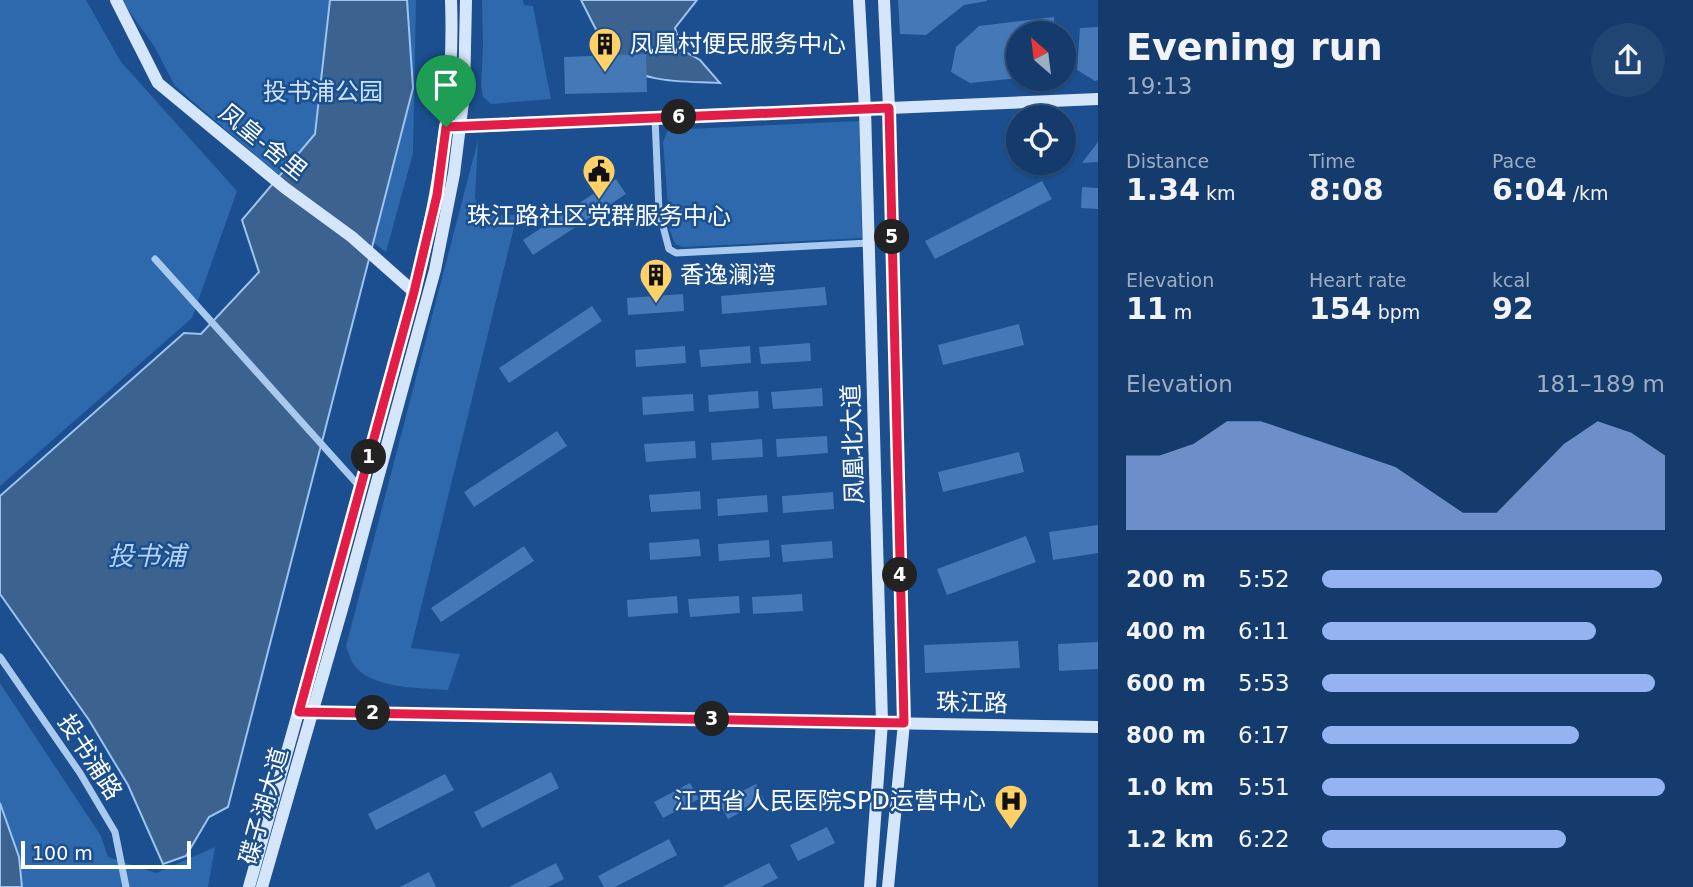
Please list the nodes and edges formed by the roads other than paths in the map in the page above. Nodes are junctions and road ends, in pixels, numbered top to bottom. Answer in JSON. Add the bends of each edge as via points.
{"nodes":[{"id":1,"x":116,"y":0,"type":"edge"},
{"id":2,"x":452,"y":0,"type":"edge"},
{"id":3,"x":466,"y":0,"type":"edge"},
{"id":4,"x":859,"y":0,"type":"edge"},
{"id":5,"x":884,"y":0,"type":"edge"},
{"id":6,"x":1098,"y":99,"type":"edge"},
{"id":7,"x":889,"y":108,"type":"junction"},
{"id":8,"x":865,"y":109,"type":"junction"},
{"id":9,"x":655,"y":118,"type":"junction"},
{"id":10,"x":446,"y":127,"type":"junction"},
{"id":11,"x":460,"y":127,"type":"junction"},
{"id":12,"x":869,"y":243,"type":"junction"},
{"id":13,"x":155,"y":259,"type":"dead end"},
{"id":14,"x":414,"y":292,"type":"junction"},
{"id":15,"x":361,"y":488,"type":"junction"},
{"id":16,"x":0,"y":657,"type":"edge"},
{"id":17,"x":306,"y":712,"type":"junction"},
{"id":18,"x":882,"y":722,"type":"junction"},
{"id":19,"x":904,"y":723,"type":"junction"},
{"id":20,"x":1098,"y":727,"type":"edge"},
{"id":21,"x":127,"y":887,"type":"edge"},
{"id":22,"x":249,"y":887,"type":"edge"},
{"id":23,"x":262,"y":887,"type":"edge"},
{"id":24,"x":870,"y":887,"type":"edge"},
{"id":25,"x":888,"y":887,"type":"edge"}],
"edges":[{"from":1,"to":14,"type":"main road","name":"凤皇-舍里","via":[[158,83]]},
{"from":2,"to":10,"type":"main road","name":"碟子湖大道"},
{"from":3,"to":11,"type":"main road","name":"碟子湖大道"},
{"from":4,"to":8,"type":"main road","name":"凤凰北大道"},
{"from":5,"to":7,"type":"main road","name":"凤凰北大道"},
{"from":6,"to":7,"type":"main road"},
{"from":7,"to":8,"type":"main road"},
{"from":7,"to":19,"type":"main road","name":"凤凰北大道"},
{"from":8,"to":9,"type":"main road"},
{"from":8,"to":12,"type":"main road","name":"凤凰北大道"},
{"from":9,"to":11,"type":"main road"},
{"from":9,"to":12,"type":"street","via":[[659,211],[668,249],[676,253]]},
{"from":10,"to":11,"type":"main road"},
{"from":10,"to":14,"type":"main road","name":"碟子湖大道","via":[[437,195]]},
{"from":11,"to":17,"type":"main road","name":"碟子湖大道","via":[[435,271]]},
{"from":12,"to":18,"type":"main road","name":"凤凰北大道"},
{"from":13,"to":15,"type":"street"},
{"from":14,"to":15,"type":"main road","name":"碟子湖大道"},
{"from":15,"to":17,"type":"main road","name":"碟子湖大道"},
{"from":16,"to":21,"type":"street","name":"投书浦路","via":[[115,832]]},
{"from":17,"to":18,"type":"main road","name":"珠江路"},
{"from":17,"to":22,"type":"main road","name":"碟子湖大道"},
{"from":17,"to":23,"type":"main road","name":"碟子湖大道"},
{"from":18,"to":19,"type":"main road","name":"珠江路"},
{"from":18,"to":24,"type":"main road","name":"凤凰北大道"},
{"from":19,"to":20,"type":"main road","name":"珠江路"},
{"from":19,"to":25,"type":"main road","name":"凤凰北大道"}]}
